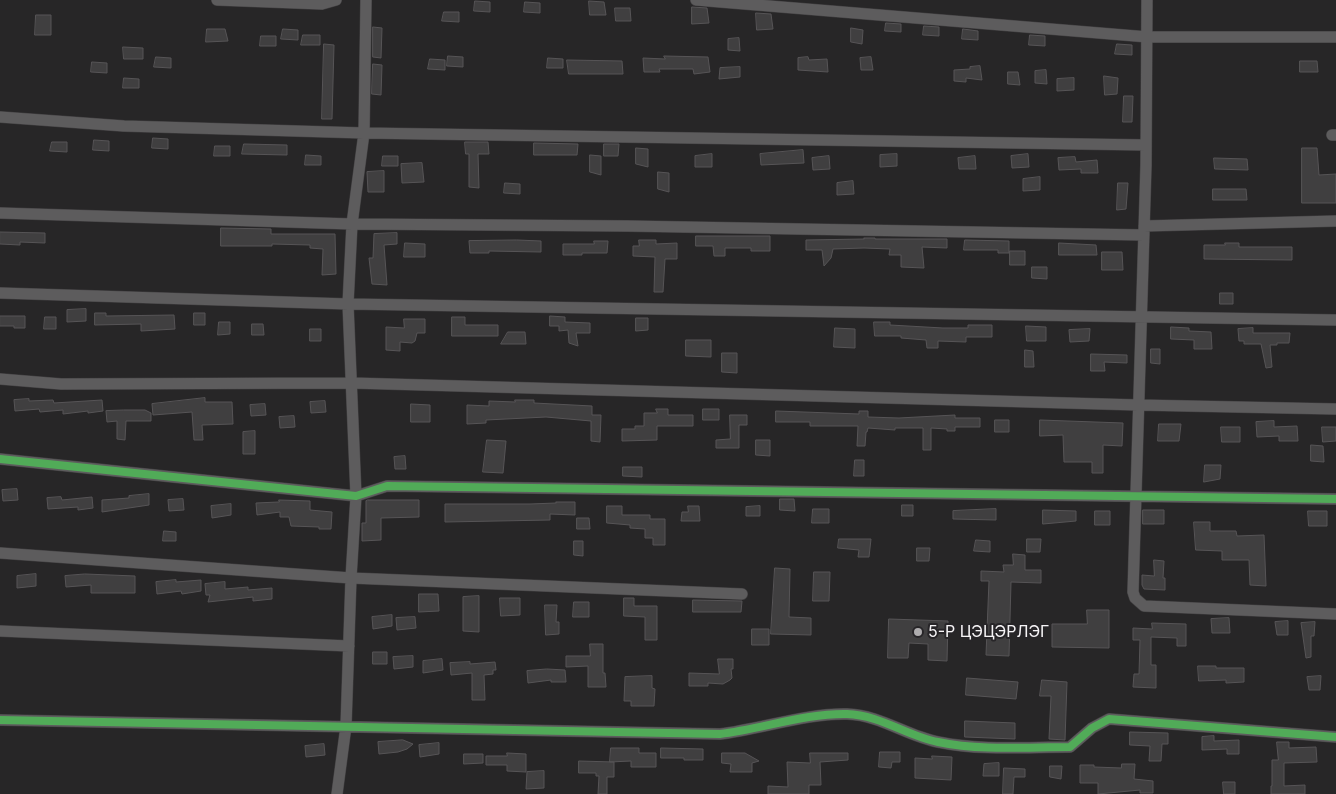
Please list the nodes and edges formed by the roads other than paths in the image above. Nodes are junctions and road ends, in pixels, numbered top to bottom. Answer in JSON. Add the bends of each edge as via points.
{"nodes":[{"id":1,"x":217,"y":0,"type":"edge"},
{"id":2,"x":336,"y":0,"type":"edge"},
{"id":3,"x":366,"y":0,"type":"edge"},
{"id":4,"x":696,"y":0,"type":"edge"},
{"id":5,"x":1148,"y":0,"type":"edge"},
{"id":6,"x":1148,"y":37,"type":"junction"},
{"id":7,"x":1336,"y":37,"type":"edge"},
{"id":8,"x":0,"y":118,"type":"edge"},
{"id":9,"x":364,"y":133,"type":"junction"},
{"id":10,"x":1146,"y":145,"type":"junction"},
{"id":11,"x":0,"y":213,"type":"edge"},
{"id":12,"x":1336,"y":221,"type":"edge"},
{"id":13,"x":352,"y":224,"type":"junction"},
{"id":14,"x":1144,"y":230,"type":"junction"},
{"id":15,"x":0,"y":293,"type":"edge"},
{"id":16,"x":348,"y":304,"type":"junction"},
{"id":17,"x":1141,"y":317,"type":"junction"},
{"id":18,"x":1336,"y":320,"type":"edge"},
{"id":19,"x":0,"y":379,"type":"edge"},
{"id":20,"x":352,"y":383,"type":"junction"},
{"id":21,"x":1138,"y":405,"type":"junction"},
{"id":22,"x":1336,"y":409,"type":"edge"},
{"id":23,"x":0,"y":458,"type":"edge"},
{"id":24,"x":356,"y":496,"type":"junction"},
{"id":25,"x":1135,"y":496,"type":"junction"},
{"id":26,"x":1336,"y":499,"type":"edge"},
{"id":27,"x":0,"y":553,"type":"edge"},
{"id":28,"x":351,"y":578,"type":"junction"},
{"id":29,"x":742,"y":594,"type":"dead end"},
{"id":30,"x":1336,"y":614,"type":"edge"},
{"id":31,"x":0,"y":632,"type":"edge"},
{"id":32,"x":350,"y":646,"type":"junction"},
{"id":33,"x":0,"y":720,"type":"edge"},
{"id":34,"x":346,"y":726,"type":"junction"},
{"id":35,"x":1336,"y":737,"type":"edge"},
{"id":36,"x":337,"y":794,"type":"edge"}],
"edges":[{"from":1,"to":2,"type":"street","via":[[322,4]]},
{"from":3,"to":9,"type":"street"},
{"from":4,"to":6,"type":"street"},
{"from":5,"to":6,"type":"street"},
{"from":6,"to":7,"type":"street"},
{"from":6,"to":10,"type":"street"},
{"from":8,"to":9,"type":"street","via":[[124,126]]},
{"from":9,"to":10,"type":"street"},
{"from":9,"to":13,"type":"street"},
{"from":10,"to":14,"type":"street"},
{"from":11,"to":13,"type":"street"},
{"from":12,"to":14,"type":"street"},
{"from":13,"to":14,"type":"street"},
{"from":13,"to":16,"type":"street"},
{"from":14,"to":17,"type":"street"},
{"from":15,"to":16,"type":"street"},
{"from":16,"to":17,"type":"street"},
{"from":16,"to":20,"type":"street"},
{"from":17,"to":18,"type":"street"},
{"from":17,"to":21,"type":"street"},
{"from":19,"to":20,"type":"street","via":[[61,384]]},
{"from":20,"to":21,"type":"street"},
{"from":20,"to":24,"type":"street"},
{"from":21,"to":22,"type":"street"},
{"from":21,"to":25,"type":"street"},
{"from":23,"to":24,"type":"street"},
{"from":24,"to":25,"type":"street","via":[[387,486]]},
{"from":24,"to":28,"type":"street"},
{"from":25,"to":26,"type":"street"},
{"from":25,"to":30,"type":"street","via":[[1132,592],[1144,606]]},
{"from":27,"to":28,"type":"street"},
{"from":28,"to":29,"type":"street"},
{"from":28,"to":32,"type":"street"},
{"from":31,"to":32,"type":"street"},
{"from":32,"to":34,"type":"street"},
{"from":33,"to":34,"type":"street"},
{"from":34,"to":35,"type":"street","via":[[720,734],[848,714],[872,718],[935,742],[966,747],[1070,747],[1108,719]]},
{"from":34,"to":36,"type":"street"}]}
